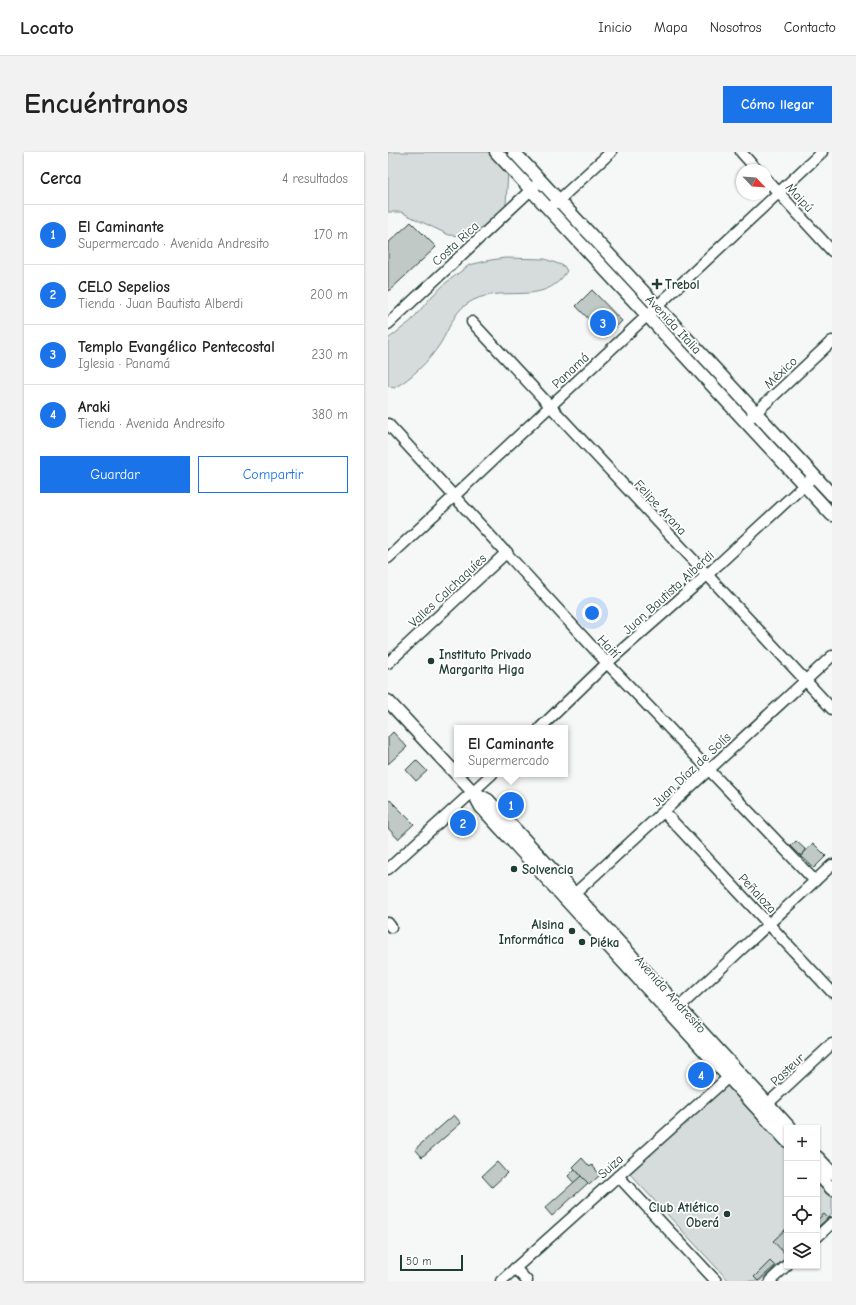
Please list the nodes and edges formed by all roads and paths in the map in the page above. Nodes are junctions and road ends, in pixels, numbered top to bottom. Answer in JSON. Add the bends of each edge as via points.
{"nodes":[{"id":1,"x":496,"y":152,"type":"edge"},
{"id":2,"x":514,"y":152,"type":"edge"},
{"id":3,"x":611,"y":152,"type":"edge"},
{"id":4,"x":741,"y":152,"type":"edge"},
{"id":5,"x":822,"y":152,"type":"edge"},
{"id":6,"x":752,"y":164,"type":"edge"},
{"id":7,"x":541,"y":181,"type":"junction"},
{"id":8,"x":772,"y":185,"type":"edge"},
{"id":9,"x":531,"y":190,"type":"junction"},
{"id":10,"x":779,"y":193,"type":"junction"},
{"id":11,"x":559,"y":200,"type":"junction"},
{"id":12,"x":549,"y":209,"type":"junction"},
{"id":13,"x":832,"y":251,"type":"edge"},
{"id":14,"x":657,"y":306,"type":"junction"},
{"id":15,"x":647,"y":316,"type":"junction"},
{"id":16,"x":472,"y":322,"type":"dead end"},
{"id":17,"x":388,"y":324,"type":"edge"},
{"id":18,"x":832,"y":342,"type":"edge"},
{"id":19,"x":550,"y":406,"type":"junction"},
{"id":20,"x":756,"y":413,"type":"junction"},
{"id":21,"x":746,"y":422,"type":"junction"},
{"id":22,"x":388,"y":424,"type":"edge"},
{"id":23,"x":814,"y":476,"type":"junction"},
{"id":24,"x":804,"y":485,"type":"junction"},
{"id":25,"x":832,"y":495,"type":"edge"},
{"id":26,"x":455,"y":496,"type":"junction"},
{"id":27,"x":832,"y":516,"type":"edge"},
{"id":28,"x":507,"y":552,"type":"junction"},
{"id":29,"x":388,"y":558,"type":"edge"},
{"id":30,"x":707,"y":575,"type":"junction"},
{"id":31,"x":832,"y":656,"type":"edge"},
{"id":32,"x":388,"y":663,"type":"edge"},
{"id":33,"x":606,"y":663,"type":"junction"},
{"id":34,"x":805,"y":680,"type":"junction"},
{"id":35,"x":388,"y":701,"type":"edge"},
{"id":36,"x":832,"y":709,"type":"edge"},
{"id":37,"x":543,"y":725,"type":"edge"},
{"id":38,"x":708,"y":770,"type":"junction"},
{"id":39,"x":454,"y":772,"type":"edge"},
{"id":40,"x":459,"y":777,"type":"edge"},
{"id":41,"x":489,"y":777,"type":"edge"},
{"id":42,"x":473,"y":792,"type":"junction"},
{"id":43,"x":664,"y":812,"type":"junction"},
{"id":44,"x":832,"y":865,"type":"edge"},
{"id":45,"x":388,"y":870,"type":"edge"},
{"id":46,"x":815,"y":881,"type":"junction"},
{"id":47,"x":571,"y":897,"type":"junction"},
{"id":48,"x":768,"y":924,"type":"junction"},
{"id":49,"x":832,"y":992,"type":"edge"},
{"id":50,"x":675,"y":1011,"type":"junction"},
{"id":51,"x":832,"y":1044,"type":"edge"},
{"id":52,"x":732,"y":1074,"type":"junction"},
{"id":53,"x":764,"y":1108,"type":"junction"},
{"id":54,"x":786,"y":1125,"type":"edge"},
{"id":55,"x":784,"y":1137,"type":"edge"},
{"id":56,"x":820,"y":1160,"type":"edge"},
{"id":57,"x":832,"y":1173,"type":"edge"},
{"id":58,"x":618,"y":1176,"type":"junction"},
{"id":59,"x":820,"y":1176,"type":"edge"},
{"id":60,"x":832,"y":1189,"type":"edge"},
{"id":61,"x":832,"y":1223,"type":"edge"},
{"id":62,"x":820,"y":1234,"type":"edge"},
{"id":63,"x":515,"y":1268,"type":"junction"},
{"id":64,"x":784,"y":1268,"type":"edge"},
{"id":65,"x":500,"y":1281,"type":"edge"},
{"id":66,"x":527,"y":1281,"type":"edge"},
{"id":67,"x":716,"y":1281,"type":"edge"},
{"id":68,"x":770,"y":1281,"type":"edge"}],
"edges":[{"from":1,"to":9,"type":"main road","name":"Avenida Italia"},
{"from":2,"to":7,"type":"main road","name":"Avenida Italia"},
{"from":3,"to":11,"type":"street"},
{"from":4,"to":6,"type":"street"},
{"from":5,"to":10,"type":"street","name":"Panamá"},
{"from":7,"to":9,"type":"street","name":"Costa Rica"},
{"from":7,"to":11,"type":"main road","name":"Avenida Italia"},
{"from":8,"to":10,"type":"street","name":"Maipú"},
{"from":9,"to":12,"type":"main road","name":"Avenida Italia"},
{"from":9,"to":17,"type":"street","name":"Costa Rica"},
{"from":10,"to":13,"type":"street","name":"Maipú"},
{"from":10,"to":14,"type":"street","name":"Panamá"},
{"from":11,"to":12,"type":"street"},
{"from":11,"to":14,"type":"main road","name":"Avenida Italia"},
{"from":12,"to":15,"type":"main road","name":"Avenida Italia"},
{"from":14,"to":15,"type":"street","name":"Panamá"},
{"from":14,"to":20,"type":"main road","name":"Avenida Italia"},
{"from":15,"to":19,"type":"street","name":"Panamá"},
{"from":15,"to":21,"type":"main road","name":"Avenida Italia"},
{"from":16,"to":19,"type":"street","name":"Felipe Arana"},
{"from":18,"to":20,"type":"street","name":"México"},
{"from":19,"to":26,"type":"street","name":"Panamá"},
{"from":19,"to":30,"type":"street","name":"Felipe Arana"},
{"from":20,"to":21,"type":"street","name":"México"},
{"from":20,"to":23,"type":"main road","name":"Avenida Italia"},
{"from":21,"to":24,"type":"main road","name":"Avenida Italia"},
{"from":22,"to":26,"type":"street","name":"Haití"},
{"from":23,"to":24,"type":"street","name":"Juan Bautista Alberdi"},
{"from":23,"to":25,"type":"main road","name":"Avenida Italia"},
{"from":24,"to":27,"type":"main road","name":"Avenida Italia"},
{"from":24,"to":30,"type":"street","name":"Juan Bautista Alberdi"},
{"from":26,"to":28,"type":"street","name":"Haití"},
{"from":26,"to":29,"type":"street","name":"Panamá"},
{"from":28,"to":32,"type":"street","name":"Valles Calchaquíes"},
{"from":28,"to":33,"type":"street","name":"Haití"},
{"from":30,"to":33,"type":"street","name":"Juan Bautista Alberdi"},
{"from":30,"to":34,"type":"street","name":"Felipe Arana"},
{"from":31,"to":34,"type":"street","name":"Juan Díaz de Solís"},
{"from":33,"to":37,"type":"street","name":"Juan Bautista Alberdi"},
{"from":33,"to":38,"type":"street","name":"Haití"},
{"from":34,"to":36,"type":"street","name":"Felipe Arana"},
{"from":34,"to":38,"type":"street","name":"Juan Díaz de Solís"},
{"from":35,"to":39,"type":"main road","name":"Avenida Andresito"},
{"from":38,"to":43,"type":"street","name":"Juan Díaz de Solís"},
{"from":38,"to":46,"type":"street","name":"Haití"},
{"from":40,"to":42,"type":"main road","name":"Avenida Andresito"},
{"from":41,"to":42,"type":"street"},
{"from":42,"to":45,"type":"street"},
{"from":42,"to":47,"type":"main road","name":"Avenida Andresito","via":[[488,800]]},
{"from":43,"to":47,"type":"street","name":"Juan Díaz de Solís"},
{"from":43,"to":48,"type":"street","name":"Peñaloza"},
{"from":44,"to":46,"type":"street"},
{"from":46,"to":48,"type":"street"},
{"from":47,"to":50,"type":"main road","name":"Avenida Andresito"},
{"from":48,"to":49,"type":"street","name":"Peñaloza"},
{"from":48,"to":50,"type":"street"},
{"from":50,"to":52,"type":"main road","name":"Avenida Andresito"},
{"from":51,"to":53,"type":"street","name":"Pasteur"},
{"from":52,"to":53,"type":"main road","name":"Avenida Andresito"},
{"from":52,"to":58,"type":"street","name":"Suiza"},
{"from":53,"to":54,"type":"main road","name":"Avenida Andresito"},
{"from":53,"to":55,"type":"main road","name":"Avenida Andresito"},
{"from":56,"to":57,"type":"main road"},
{"from":58,"to":63,"type":"street","name":"Suiza"},
{"from":58,"to":67,"type":"street"},
{"from":59,"to":60,"type":"main road"},
{"from":61,"to":62,"type":"street"},
{"from":63,"to":65,"type":"street","name":"Suiza"},
{"from":63,"to":66,"type":"street"},
{"from":64,"to":68,"type":"street"}]}
